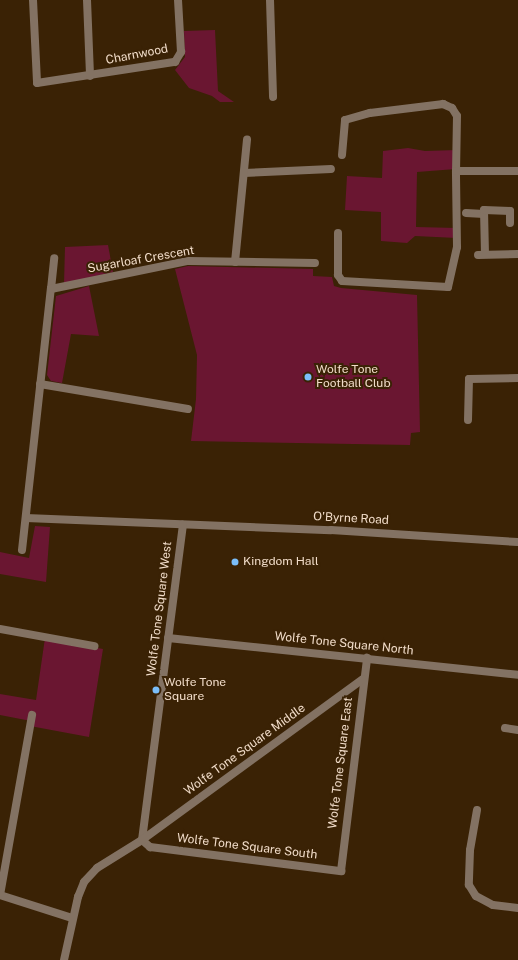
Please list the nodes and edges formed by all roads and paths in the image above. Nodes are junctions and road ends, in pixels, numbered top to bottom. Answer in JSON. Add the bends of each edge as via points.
{"nodes":[{"id":1,"x":33,"y":0,"type":"edge"},
{"id":2,"x":87,"y":0,"type":"edge"},
{"id":3,"x":178,"y":0,"type":"edge"},
{"id":4,"x":270,"y":0,"type":"edge"},
{"id":5,"x":90,"y":76,"type":"junction"},
{"id":6,"x":273,"y":97,"type":"dead end"},
{"id":7,"x":247,"y":140,"type":"dead end"},
{"id":8,"x":342,"y":155,"type":"dead end"},
{"id":9,"x":331,"y":169,"type":"dead end"},
{"id":10,"x":456,"y":171,"type":"junction"},
{"id":11,"x":518,"y":171,"type":"edge"},
{"id":12,"x":244,"y":173,"type":"junction"},
{"id":13,"x":466,"y":214,"type":"dead end"},
{"id":14,"x":484,"y":214,"type":"junction"},
{"id":15,"x":510,"y":223,"type":"dead end"},
{"id":16,"x":338,"y":233,"type":"dead end"},
{"id":17,"x":518,"y":254,"type":"edge"},
{"id":18,"x":54,"y":258,"type":"dead end"},
{"id":19,"x":235,"y":262,"type":"junction"},
{"id":20,"x":315,"y":263,"type":"dead end"},
{"id":21,"x":51,"y":289,"type":"junction"},
{"id":22,"x":518,"y":378,"type":"edge"},
{"id":23,"x":40,"y":384,"type":"junction"},
{"id":24,"x":188,"y":409,"type":"dead end"},
{"id":25,"x":468,"y":420,"type":"dead end"},
{"id":26,"x":26,"y":518,"type":"junction"},
{"id":27,"x":183,"y":525,"type":"junction"},
{"id":28,"x":518,"y":542,"type":"edge"},
{"id":29,"x":22,"y":550,"type":"dead end"},
{"id":30,"x":0,"y":628,"type":"edge"},
{"id":31,"x":168,"y":638,"type":"junction"},
{"id":32,"x":94,"y":646,"type":"dead end"},
{"id":33,"x":367,"y":658,"type":"junction"},
{"id":34,"x":518,"y":675,"type":"edge"},
{"id":35,"x":363,"y":679,"type":"junction"},
{"id":36,"x":32,"y":715,"type":"dead end"},
{"id":37,"x":505,"y":728,"type":"dead end"},
{"id":38,"x":518,"y":730,"type":"edge"},
{"id":39,"x":477,"y":810,"type":"dead end"},
{"id":40,"x":142,"y":840,"type":"junction"},
{"id":41,"x":341,"y":871,"type":"joint"},
{"id":42,"x":0,"y":895,"type":"edge"},
{"id":43,"x":518,"y":908,"type":"edge"},
{"id":44,"x":72,"y":918,"type":"junction"},
{"id":45,"x":64,"y":960,"type":"edge"}],
"edges":[{"from":1,"to":5,"type":"street","name":"Charnwood","via":[[37,83]]},
{"from":2,"to":5,"type":"street","name":"Charnwood"},
{"from":3,"to":5,"type":"street","name":"Charnwood","via":[[181,52],[175,62]]},
{"from":4,"to":6,"type":"street"},
{"from":7,"to":12,"type":"street"},
{"from":8,"to":10,"type":"street","via":[[345,120],[370,113],[443,104],[452,108],[457,116]]},
{"from":9,"to":12,"type":"street"},
{"from":10,"to":11,"type":"street"},
{"from":10,"to":16,"type":"street","via":[[457,247],[448,287],[342,280],[338,275]]},
{"from":12,"to":19,"type":"street"},
{"from":13,"to":14,"type":"street"},
{"from":14,"to":15,"type":"street","via":[[484,210],[510,211]]},
{"from":14,"to":17,"type":"street","via":[[481,254]]},
{"from":18,"to":21,"type":"street"},
{"from":19,"to":20,"type":"street","name":"Sugarloaf Crescent"},
{"from":19,"to":21,"type":"street","name":"Sugarloaf Crescent","via":[[188,261]]},
{"from":21,"to":23,"type":"street"},
{"from":22,"to":25,"type":"street","via":[[469,379]]},
{"from":23,"to":24,"type":"street"},
{"from":23,"to":26,"type":"street"},
{"from":26,"to":27,"type":"street"},
{"from":26,"to":29,"type":"street"},
{"from":27,"to":28,"type":"street","name":"O'Byrne Road","via":[[331,530]]},
{"from":27,"to":31,"type":"street","name":"Wolfe Tone Square West"},
{"from":30,"to":32,"type":"street"},
{"from":31,"to":33,"type":"street","name":"Wolfe Tone Square North"},
{"from":31,"to":40,"type":"street","name":"Wolfe Tone Square West"},
{"from":33,"to":34,"type":"street","name":"Wolfe Tone Square North"},
{"from":33,"to":35,"type":"street","name":"Wolfe Tone Square East"},
{"from":35,"to":40,"type":"street","name":"Wolfe Tone Square Middle"},
{"from":35,"to":41,"type":"street","name":"Wolfe Tone Square East"},
{"from":36,"to":42,"type":"street"},
{"from":37,"to":38,"type":"street"},
{"from":39,"to":43,"type":"street","via":[[470,850],[469,886],[476,896],[493,905]]},
{"from":40,"to":41,"type":"street","name":"Wolfe Tone Square South","via":[[150,847]]},
{"from":40,"to":44,"type":"street","via":[[107,861],[84,882]]},
{"from":42,"to":44,"type":"street"},
{"from":44,"to":45,"type":"street"}]}
